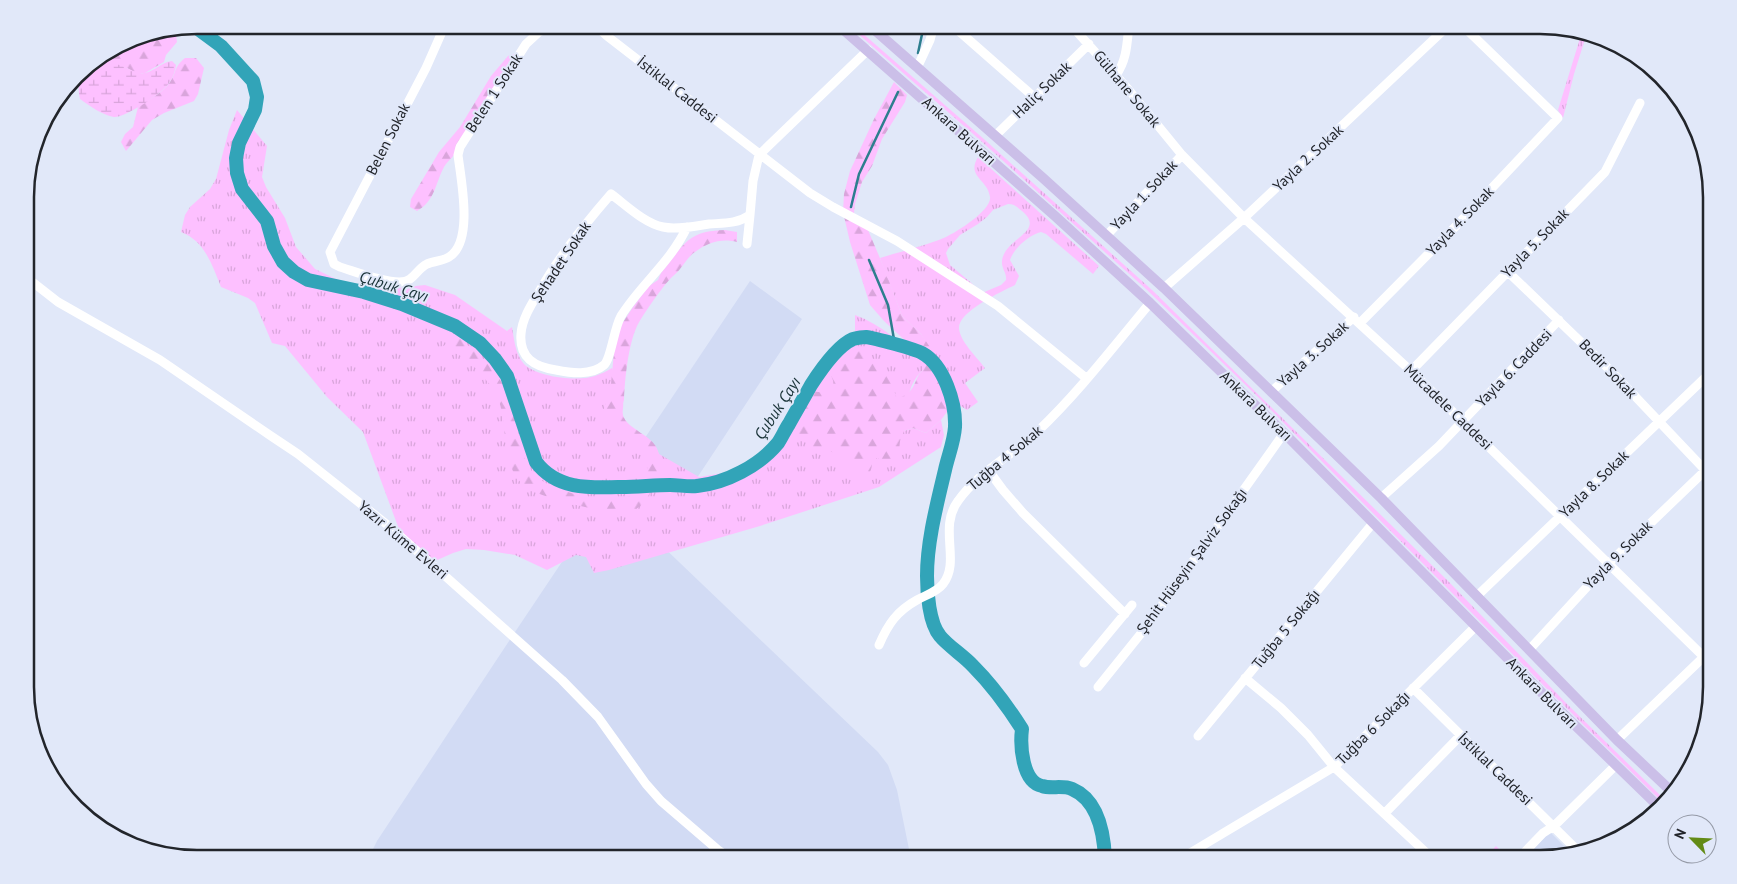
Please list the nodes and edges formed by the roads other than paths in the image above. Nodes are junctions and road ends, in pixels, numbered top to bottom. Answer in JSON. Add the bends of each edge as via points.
{"nodes":[{"id":1,"x":441,"y":34,"type":"edge"},
{"id":2,"x":537,"y":34,"type":"edge"},
{"id":3,"x":605,"y":34,"type":"edge"},
{"id":4,"x":849,"y":34,"type":"edge"},
{"id":5,"x":879,"y":34,"type":"edge"},
{"id":6,"x":932,"y":34,"type":"edge"},
{"id":7,"x":962,"y":34,"type":"edge"},
{"id":8,"x":1080,"y":34,"type":"edge"},
{"id":9,"x":1129,"y":34,"type":"edge"},
{"id":10,"x":1438,"y":34,"type":"edge"},
{"id":11,"x":1471,"y":34,"type":"edge"},
{"id":12,"x":1089,"y":44,"type":"junction"},
{"id":13,"x":868,"y":50,"type":"junction"},
{"id":14,"x":917,"y":68,"type":"junction"},
{"id":15,"x":1116,"y":75,"type":"junction"},
{"id":16,"x":1034,"y":97,"type":"junction"},
{"id":17,"x":1640,"y":102,"type":"dead end"},
{"id":18,"x":995,"y":136,"type":"junction"},
{"id":19,"x":460,"y":147,"type":"joint"},
{"id":20,"x":759,"y":155,"type":"junction"},
{"id":21,"x":1182,"y":155,"type":"junction"},
{"id":22,"x":750,"y":215,"type":"junction"},
{"id":23,"x":1244,"y":218,"type":"junction"},
{"id":24,"x":687,"y":228,"type":"junction"},
{"id":25,"x":1107,"y":235,"type":"junction"},
{"id":26,"x":747,"y":244,"type":"dead end"},
{"id":27,"x":1507,"y":271,"type":"junction"},
{"id":28,"x":34,"y":283,"type":"edge"},
{"id":29,"x":1164,"y":288,"type":"junction"},
{"id":30,"x":1150,"y":303,"type":"junction"},
{"id":31,"x":1357,"y":320,"type":"junction"},
{"id":32,"x":1559,"y":320,"type":"junction"},
{"id":33,"x":1411,"y":371,"type":"junction"},
{"id":34,"x":1086,"y":378,"type":"junction"},
{"id":35,"x":1703,"y":380,"type":"edge"},
{"id":36,"x":1272,"y":391,"type":"junction"},
{"id":37,"x":1463,"y":421,"type":"junction"},
{"id":38,"x":1659,"y":422,"type":"junction"},
{"id":39,"x":1284,"y":433,"type":"junction"},
{"id":40,"x":1703,"y":462,"type":"edge"},
{"id":41,"x":989,"y":471,"type":"junction"},
{"id":42,"x":1703,"y":472,"type":"edge"},
{"id":43,"x":1380,"y":498,"type":"junction"},
{"id":44,"x":1560,"y":518,"type":"junction"},
{"id":45,"x":1373,"y":523,"type":"junction"},
{"id":46,"x":1608,"y":564,"type":"junction"},
{"id":47,"x":1477,"y":596,"type":"junction"},
{"id":48,"x":1132,"y":605,"type":"dead end"},
{"id":49,"x":1124,"y":614,"type":"junction"},
{"id":50,"x":1476,"y":626,"type":"junction"},
{"id":51,"x":879,"y":645,"type":"dead end"},
{"id":52,"x":1528,"y":650,"type":"junction"},
{"id":53,"x":1703,"y":656,"type":"joint"},
{"id":54,"x":1084,"y":663,"type":"dead end"},
{"id":55,"x":1245,"y":678,"type":"junction"},
{"id":56,"x":1098,"y":687,"type":"dead end"},
{"id":57,"x":1413,"y":688,"type":"junction"},
{"id":58,"x":1461,"y":735,"type":"junction"},
{"id":59,"x":1198,"y":736,"type":"dead end"},
{"id":60,"x":1617,"y":740,"type":"junction"},
{"id":61,"x":1616,"y":765,"type":"junction"},
{"id":62,"x":1334,"y":767,"type":"junction"},
{"id":63,"x":1668,"y":788,"type":"edge"},
{"id":64,"x":1655,"y":803,"type":"edge"},
{"id":65,"x":1385,"y":813,"type":"junction"},
{"id":66,"x":1554,"y":826,"type":"junction"},
{"id":67,"x":1574,"y":847,"type":"edge"},
{"id":68,"x":718,"y":850,"type":"edge"},
{"id":69,"x":1195,"y":850,"type":"edge"},
{"id":70,"x":1423,"y":850,"type":"edge"},
{"id":71,"x":1526,"y":850,"type":"edge"}],
"edges":[{"from":1,"to":19,"type":"street","name":"Belen Sokak","via":[[330,252],[334,264],[396,282],[410,279],[424,266],[448,258],[457,251],[464,230]]},
{"from":2,"to":19,"type":"street","name":"Belen 1 Sokak","via":[[526,44]]},
{"from":3,"to":20,"type":"street","name":"İstiklal Caddesi"},
{"from":4,"to":13,"type":"main road","name":"Ankara Bulvarı"},
{"from":5,"to":14,"type":"main road","name":"Ankara Bulvarı"},
{"from":6,"to":14,"type":"street"},
{"from":7,"to":16,"type":"street"},
{"from":8,"to":12,"type":"street","name":"Gülhane Sokak"},
{"from":9,"to":15,"type":"street","via":[[1126,56]]},
{"from":10,"to":23,"type":"street","name":"Yayla 2. Sokak"},
{"from":11,"to":31,"type":"street","name":"Yayla 4. Sokak","via":[[1558,118],[1457,225]]},
{"from":12,"to":15,"type":"street","name":"Gülhane Sokak"},
{"from":12,"to":16,"type":"street","name":"Haliç Sokak"},
{"from":13,"to":20,"type":"street"},
{"from":13,"to":30,"type":"main road","name":"Ankara Bulvarı"},
{"from":14,"to":18,"type":"main road","name":"Ankara Bulvarı"},
{"from":15,"to":21,"type":"street","name":"Gülhane Sokak"},
{"from":16,"to":18,"type":"street","name":"Haliç Sokak"},
{"from":17,"to":27,"type":"street","name":"Yayla 5. Sokak","via":[[1605,172]]},
{"from":18,"to":25,"type":"main road","name":"Ankara Bulvarı"},
{"from":20,"to":22,"type":"street"},
{"from":20,"to":34,"type":"street","name":"İstiklal Caddesi","via":[[810,193],[897,241],[998,306]]},
{"from":21,"to":23,"type":"street","name":"Mücadele Caddesi"},
{"from":21,"to":25,"type":"street","name":"Yayla 1. Sokak"},
{"from":22,"to":24,"type":"street","via":[[733,223]]},
{"from":22,"to":26,"type":"street"},
{"from":23,"to":29,"type":"street","name":"Yayla 2. Sokak"},
{"from":23,"to":31,"type":"street","name":"Mücadele Caddesi"},
{"from":24,"to":24,"type":"street","name":"Şehadet Sokak","via":[[663,228],[611,194],[578,232],[529,310],[520,335],[526,355],[535,365],[554,370],[578,373],[602,367],[609,356],[620,317],[670,256]]},
{"from":25,"to":29,"type":"main road","name":"Ankara Bulvarı"},
{"from":27,"to":32,"type":"street","name":"Bedir Sokak"},
{"from":27,"to":33,"type":"street","name":"Yayla 5. Sokak"},
{"from":28,"to":68,"type":"street","name":"Yazır Küme Evleri","via":[[58,302],[160,360],[298,454],[390,526],[579,697],[598,717],[661,801]]},
{"from":29,"to":36,"type":"main road","name":"Ankara Bulvarı"},
{"from":30,"to":34,"type":"street","name":"Tuğba 4 Sokak"},
{"from":30,"to":39,"type":"main road","name":"Ankara Bulvarı"},
{"from":31,"to":33,"type":"street","name":"Mücadele Caddesi"},
{"from":31,"to":36,"type":"street","name":"Yayla 3. Sokak"},
{"from":32,"to":37,"type":"street","name":"Yayla 6. Caddesi"},
{"from":32,"to":38,"type":"street","name":"Bedir Sokak"},
{"from":33,"to":37,"type":"street","name":"Mücadele Caddesi"},
{"from":34,"to":41,"type":"street","name":"Tuğba 4 Sokak","via":[[1051,419]]},
{"from":35,"to":38,"type":"street","name":"Yayla 8. Sokak"},
{"from":36,"to":43,"type":"main road","name":"Ankara Bulvarı"},
{"from":37,"to":43,"type":"street","name":"Yayla 6. Caddesi"},
{"from":37,"to":44,"type":"street","name":"Mücadele Caddesi"},
{"from":38,"to":40,"type":"street","name":"Bedir Sokak"},
{"from":38,"to":44,"type":"street","name":"Yayla 8. Sokak"},
{"from":39,"to":45,"type":"main road","name":"Ankara Bulvarı"},
{"from":39,"to":56,"type":"street","name":"Şehit Hüseyin Şalviz Sokağı","via":[[1147,626]]},
{"from":41,"to":49,"type":"street","via":[[1023,513]]},
{"from":41,"to":51,"type":"street","name":"Tuğba 4 Sokak","via":[[962,495],[951,512],[948,525],[949,570],[943,585],[916,600],[891,621]]},
{"from":42,"to":46,"type":"street","name":"Yayla 9. Sokak"},
{"from":43,"to":47,"type":"main road","name":"Ankara Bulvarı"},
{"from":44,"to":46,"type":"street","name":"Mücadele Caddesi"},
{"from":44,"to":47,"type":"street","name":"Yayla 8. Sokak"},
{"from":45,"to":50,"type":"main road","name":"Ankara Bulvarı"},
{"from":45,"to":55,"type":"street","name":"Tuğba 5 Sokağı"},
{"from":46,"to":52,"type":"street","name":"Yayla 9. Sokak"},
{"from":46,"to":53,"type":"street","name":"Mücadele Caddesi"},
{"from":47,"to":52,"type":"main road","name":"Ankara Bulvarı"},
{"from":48,"to":49,"type":"street"},
{"from":49,"to":54,"type":"street"},
{"from":50,"to":57,"type":"street","name":"Tuğba 6 Sokağı"},
{"from":50,"to":61,"type":"main road","name":"Ankara Bulvarı"},
{"from":52,"to":60,"type":"main road","name":"Ankara Bulvarı"},
{"from":53,"to":60,"type":"street"},
{"from":55,"to":59,"type":"street","name":"Tuğba 5 Sokağı"},
{"from":55,"to":62,"type":"street","via":[[1288,715]]},
{"from":57,"to":58,"type":"street","name":"İstiklal Caddesi"},
{"from":57,"to":62,"type":"street","name":"Tuğba 6 Sokağı"},
{"from":58,"to":65,"type":"street"},
{"from":58,"to":66,"type":"street","name":"İstiklal Caddesi"},
{"from":60,"to":63,"type":"main road","name":"Ankara Bulvarı"},
{"from":61,"to":64,"type":"main road","name":"Ankara Bulvarı"},
{"from":61,"to":66,"type":"street"},
{"from":62,"to":65,"type":"street"},
{"from":62,"to":69,"type":"street","name":"Tuğba 6 Sokağı"},
{"from":65,"to":70,"type":"street"},
{"from":66,"to":67,"type":"street","name":"İstiklal Caddesi"},
{"from":66,"to":71,"type":"street"}]}
